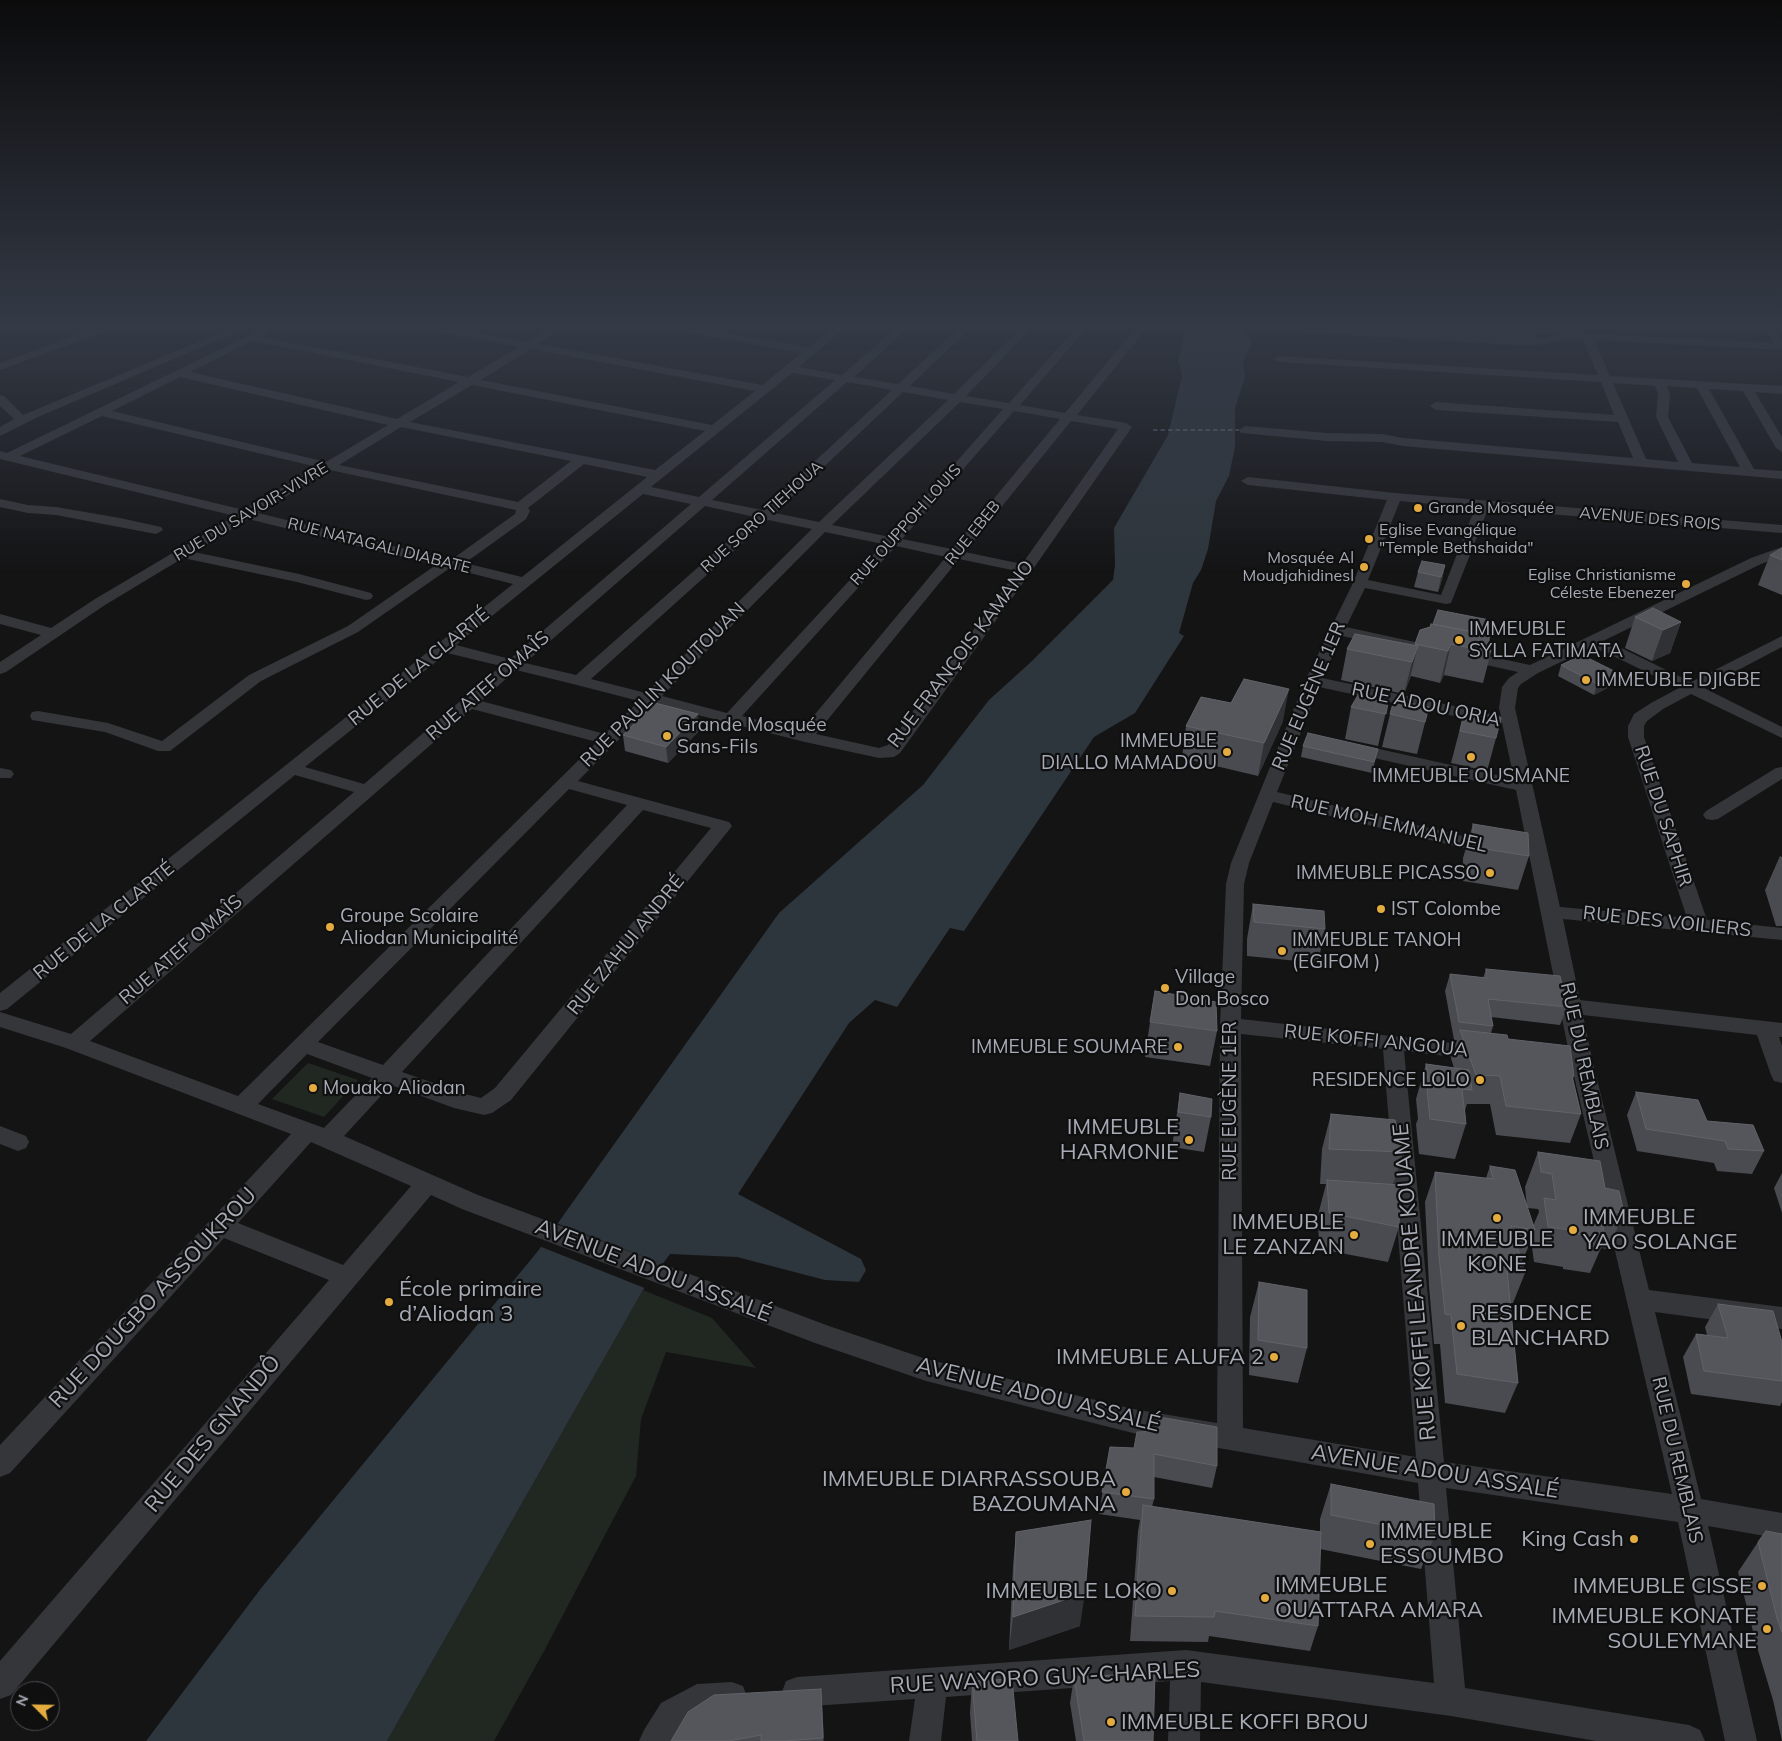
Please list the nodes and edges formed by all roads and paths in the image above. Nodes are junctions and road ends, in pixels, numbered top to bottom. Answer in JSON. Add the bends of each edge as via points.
{"nodes":[{"id":1,"x":11,"y":410,"type":"edge"},
{"id":2,"x":45,"y":410,"type":"edge"},
{"id":3,"x":105,"y":410,"type":"edge"},
{"id":4,"x":341,"y":410,"type":"edge"},
{"id":5,"x":419,"y":410,"type":"edge"},
{"id":6,"x":619,"y":410,"type":"edge"},
{"id":7,"x":737,"y":410,"type":"edge"},
{"id":8,"x":808,"y":410,"type":"edge"},
{"id":9,"x":878,"y":410,"type":"edge"},
{"id":10,"x":943,"y":410,"type":"edge"},
{"id":11,"x":1007,"y":410,"type":"edge"},
{"id":12,"x":1029,"y":410,"type":"edge"},
{"id":13,"x":1074,"y":410,"type":"edge"},
{"id":14,"x":1497,"y":410,"type":"edge"},
{"id":15,"x":1619,"y":410,"type":"edge"},
{"id":16,"x":1663,"y":410,"type":"edge"},
{"id":17,"x":1715,"y":410,"type":"edge"},
{"id":18,"x":1760,"y":410,"type":"edge"},
{"id":19,"x":102,"y":412,"type":"junction"},
{"id":20,"x":1068,"y":417,"type":"junction"},
{"id":21,"x":1622,"y":419,"type":"junction"},
{"id":22,"x":22,"y":420,"type":"junction"},
{"id":23,"x":397,"y":423,"type":"junction"},
{"id":24,"x":714,"y":429,"type":"junction"},
{"id":25,"x":1245,"y":430,"type":"dead end"},
{"id":26,"x":0,"y":432,"type":"edge"},
{"id":27,"x":1782,"y":448,"type":"edge"},
{"id":28,"x":4,"y":456,"type":"edge"},
{"id":29,"x":582,"y":460,"type":"junction"},
{"id":30,"x":1641,"y":463,"type":"junction"},
{"id":31,"x":328,"y":466,"type":"junction"},
{"id":32,"x":1686,"y":467,"type":"junction"},
{"id":33,"x":1749,"y":472,"type":"junction"},
{"id":34,"x":658,"y":475,"type":"junction"},
{"id":35,"x":1782,"y":475,"type":"edge"},
{"id":36,"x":1248,"y":481,"type":"dead end"},
{"id":37,"x":640,"y":489,"type":"junction"},
{"id":38,"x":1395,"y":497,"type":"junction"},
{"id":39,"x":702,"y":501,"type":"junction"},
{"id":40,"x":0,"y":503,"type":"edge"},
{"id":41,"x":1483,"y":505,"type":"junction"},
{"id":42,"x":521,"y":507,"type":"junction"},
{"id":43,"x":248,"y":514,"type":"junction"},
{"id":44,"x":766,"y":514,"type":"junction"},
{"id":45,"x":824,"y":525,"type":"junction"},
{"id":46,"x":1782,"y":529,"type":"edge"},
{"id":47,"x":156,"y":530,"type":"dead end"},
{"id":48,"x":894,"y":540,"type":"junction"},
{"id":49,"x":1782,"y":551,"type":"edge"},
{"id":50,"x":958,"y":553,"type":"junction"},
{"id":51,"x":184,"y":554,"type":"junction"},
{"id":52,"x":450,"y":564,"type":"junction"},
{"id":53,"x":1026,"y":569,"type":"junction"},
{"id":54,"x":525,"y":582,"type":"junction"},
{"id":55,"x":1360,"y":583,"type":"junction"},
{"id":56,"x":366,"y":596,"type":"dead end"},
{"id":57,"x":0,"y":619,"type":"edge"},
{"id":58,"x":1336,"y":630,"type":"junction"},
{"id":59,"x":53,"y":633,"type":"junction"},
{"id":60,"x":1782,"y":641,"type":"edge"},
{"id":61,"x":1590,"y":643,"type":"junction"},
{"id":62,"x":443,"y":648,"type":"junction"},
{"id":63,"x":1434,"y":650,"type":"edge"},
{"id":64,"x":1454,"y":654,"type":"edge"},
{"id":65,"x":513,"y":664,"type":"junction"},
{"id":66,"x":0,"y":669,"type":"edge"},
{"id":67,"x":1532,"y":670,"type":"junction"},
{"id":68,"x":579,"y":681,"type":"junction"},
{"id":69,"x":1314,"y":681,"type":"junction"},
{"id":70,"x":1690,"y":688,"type":"junction"},
{"id":71,"x":650,"y":698,"type":"junction"},
{"id":72,"x":468,"y":703,"type":"junction"},
{"id":73,"x":38,"y":716,"type":"dead end"},
{"id":74,"x":730,"y":719,"type":"junction"},
{"id":75,"x":1510,"y":723,"type":"junction"},
{"id":76,"x":1782,"y":733,"type":"edge"},
{"id":77,"x":805,"y":737,"type":"junction"},
{"id":78,"x":609,"y":740,"type":"junction"},
{"id":79,"x":1340,"y":745,"type":"edge"},
{"id":80,"x":292,"y":769,"type":"junction"},
{"id":81,"x":1782,"y":772,"type":"edge"},
{"id":82,"x":566,"y":783,"type":"junction"},
{"id":83,"x":1523,"y":786,"type":"junction"},
{"id":84,"x":367,"y":790,"type":"junction"},
{"id":85,"x":1267,"y":795,"type":"junction"},
{"id":86,"x":639,"y":804,"type":"junction"},
{"id":87,"x":1712,"y":816,"type":"dead end"},
{"id":88,"x":1523,"y":856,"type":"junction"},
{"id":89,"x":1552,"y":913,"type":"junction"},
{"id":90,"x":1699,"y":926,"type":"junction"},
{"id":91,"x":1782,"y":934,"type":"edge"},
{"id":92,"x":0,"y":1004,"type":"edge"},
{"id":93,"x":1571,"y":1006,"type":"junction"},
{"id":94,"x":0,"y":1019,"type":"edge"},
{"id":95,"x":1230,"y":1026,"type":"junction"},
{"id":96,"x":1774,"y":1029,"type":"edge"},
{"id":97,"x":74,"y":1043,"type":"junction"},
{"id":98,"x":1393,"y":1043,"type":"junction"},
{"id":99,"x":303,"y":1045,"type":"junction"},
{"id":100,"x":1502,"y":1055,"type":"edge"},
{"id":101,"x":387,"y":1075,"type":"junction"},
{"id":102,"x":1782,"y":1076,"type":"edge"},
{"id":103,"x":242,"y":1106,"type":"junction"},
{"id":104,"x":317,"y":1136,"type":"junction"},
{"id":105,"x":426,"y":1184,"type":"junction"},
{"id":106,"x":220,"y":1226,"type":"junction"},
{"id":107,"x":347,"y":1277,"type":"junction"},
{"id":108,"x":1638,"y":1299,"type":"junction"},
{"id":109,"x":1782,"y":1318,"type":"edge"},
{"id":110,"x":1230,"y":1438,"type":"junction"},
{"id":111,"x":0,"y":1464,"type":"edge"},
{"id":112,"x":1432,"y":1472,"type":"junction"},
{"id":113,"x":1690,"y":1510,"type":"junction"},
{"id":114,"x":1782,"y":1526,"type":"edge"},
{"id":115,"x":1186,"y":1665,"type":"junction"},
{"id":116,"x":933,"y":1683,"type":"junction"},
{"id":117,"x":0,"y":1684,"type":"edge"},
{"id":118,"x":1451,"y":1701,"type":"junction"},
{"id":119,"x":655,"y":1741,"type":"edge"},
{"id":120,"x":925,"y":1741,"type":"edge"},
{"id":121,"x":1184,"y":1741,"type":"edge"},
{"id":122,"x":1689,"y":1741,"type":"edge"},
{"id":123,"x":1741,"y":1741,"type":"edge"}],
"edges":[{"from":1,"to":22,"type":"street"},
{"from":2,"to":22,"type":"street"},
{"from":3,"to":19,"type":"street"},
{"from":4,"to":23,"type":"street"},
{"from":5,"to":23,"type":"street","name":"RUE DU SAVOIR-VIVRE"},
{"from":6,"to":24,"type":"street"},
{"from":7,"to":24,"type":"street","name":"RUE DE LA CLARTÉ"},
{"from":8,"to":39,"type":"street","name":"RUE ATEF OMAÎS"},
{"from":9,"to":44,"type":"street","name":"RUE SORO TIEHOUA"},
{"from":10,"to":45,"type":"street","name":"RUE PAULIN KOUTOUAN"},
{"from":11,"to":48,"type":"street","name":"RUE OUPPOH LOUIS"},
{"from":12,"to":20,"type":"street"},
{"from":13,"to":20,"type":"street","name":"RUE EBEB"},
{"from":14,"to":21,"type":"street"},
{"from":15,"to":21,"type":"street"},
{"from":16,"to":32,"type":"street","via":[[1662,417]]},
{"from":17,"to":33,"type":"street"},
{"from":18,"to":27,"type":"street"},
{"from":19,"to":28,"type":"street"},
{"from":19,"to":31,"type":"street"},
{"from":20,"to":50,"type":"street","name":"RUE EBEB"},
{"from":20,"to":53,"type":"street","name":"RUE FRANÇOIS KAMANO","via":[[1126,427]]},
{"from":21,"to":30,"type":"street"},
{"from":22,"to":26,"type":"street"},
{"from":23,"to":29,"type":"street"},
{"from":23,"to":31,"type":"street","name":"RUE DU SAVOIR-VIVRE"},
{"from":24,"to":34,"type":"street","name":"RUE DE LA CLARTÉ"},
{"from":25,"to":30,"type":"street","via":[[1382,438]]},
{"from":28,"to":43,"type":"street","name":"RUE NATAGALI DIABATE"},
{"from":29,"to":34,"type":"street"},
{"from":29,"to":42,"type":"street"},
{"from":30,"to":32,"type":"street"},
{"from":31,"to":42,"type":"street"},
{"from":31,"to":43,"type":"street","name":"RUE DU SAVOIR-VIVRE"},
{"from":32,"to":33,"type":"street"},
{"from":33,"to":35,"type":"street"},
{"from":34,"to":37,"type":"street","name":"RUE DE LA CLARTÉ"},
{"from":36,"to":38,"type":"street","name":"AVENUE DES ROIS"},
{"from":37,"to":39,"type":"street"},
{"from":37,"to":54,"type":"street","name":"RUE DE LA CLARTÉ"},
{"from":38,"to":41,"type":"street","name":"AVENUE DES ROIS"},
{"from":38,"to":55,"type":"street","name":"RUE EUGÈNE 1ER"},
{"from":39,"to":44,"type":"street"},
{"from":39,"to":65,"type":"street","name":"RUE ATEF OMAÎS"},
{"from":40,"to":47,"type":"street"},
{"from":41,"to":46,"type":"street","name":"AVENUE DES ROIS"},
{"from":41,"to":55,"type":"street","via":[[1446,600]]},
{"from":42,"to":52,"type":"street","via":[[521,516]]},
{"from":43,"to":51,"type":"street","name":"RUE DU SAVOIR-VIVRE"},
{"from":43,"to":52,"type":"street","name":"RUE NATAGALI DIABATE"},
{"from":44,"to":45,"type":"street"},
{"from":44,"to":68,"type":"street","name":"RUE SORO TIEHOUA"},
{"from":45,"to":48,"type":"street"},
{"from":45,"to":71,"type":"street","name":"RUE PAULIN KOUTOUAN"},
{"from":48,"to":50,"type":"street"},
{"from":48,"to":74,"type":"street","name":"RUE OUPPOH LOUIS"},
{"from":49,"to":61,"type":"street","name":"RUE DU REMBLAIS"},
{"from":50,"to":53,"type":"street"},
{"from":50,"to":77,"type":"street","name":"RUE EBEB"},
{"from":51,"to":56,"type":"street"},
{"from":51,"to":59,"type":"street","name":"RUE DU SAVOIR-VIVRE"},
{"from":52,"to":54,"type":"street","name":"RUE NATAGALI DIABATE"},
{"from":52,"to":73,"type":"street","via":[[353,628],[255,678],[164,747],[108,728]]},
{"from":53,"to":77,"type":"street","name":"RUE FRANÇOIS KAMANO","via":[[894,749],[879,753]]},
{"from":54,"to":62,"type":"street","name":"RUE DE LA CLARTÉ"},
{"from":55,"to":58,"type":"street","name":"RUE EUGÈNE 1ER"},
{"from":57,"to":59,"type":"street"},
{"from":58,"to":63,"type":"street"},
{"from":58,"to":69,"type":"street","name":"RUE EUGÈNE 1ER"},
{"from":59,"to":66,"type":"street","name":"RUE DU SAVOIR-VIVRE"},
{"from":60,"to":70,"type":"street","name":"RUE DU SAPHIR"},
{"from":61,"to":67,"type":"street","name":"RUE DU REMBLAIS"},
{"from":61,"to":70,"type":"street","via":[[1608,647]]},
{"from":62,"to":65,"type":"street","name":"RUE FRANÇOIS KAMANO"},
{"from":62,"to":80,"type":"street","name":"RUE DE LA CLARTÉ"},
{"from":64,"to":67,"type":"street"},
{"from":65,"to":68,"type":"street","name":"RUE FRANÇOIS KAMANO"},
{"from":65,"to":72,"type":"street","name":"RUE ATEF OMAÎS"},
{"from":67,"to":75,"type":"street","name":"RUE DU REMBLAIS","via":[[1510,687],[1507,708]]},
{"from":68,"to":71,"type":"street","name":"RUE FRANÇOIS KAMANO"},
{"from":69,"to":75,"type":"street","name":"RUE ADOU ORIA"},
{"from":69,"to":85,"type":"street","name":"RUE EUGÈNE 1ER","via":[[1301,737]]},
{"from":70,"to":76,"type":"street"},
{"from":70,"to":90,"type":"street","name":"RUE DU SAPHIR","via":[[1640,718],[1636,737]]},
{"from":71,"to":74,"type":"street","name":"RUE FRANÇOIS KAMANO"},
{"from":71,"to":78,"type":"street","name":"RUE PAULIN KOUTOUAN"},
{"from":72,"to":78,"type":"street"},
{"from":72,"to":84,"type":"street","name":"RUE ATEF OMAÎS"},
{"from":74,"to":77,"type":"street","name":"RUE FRANÇOIS KAMANO"},
{"from":75,"to":83,"type":"street","name":"RUE DU REMBLAIS"},
{"from":78,"to":82,"type":"street","name":"RUE PAULIN KOUTOUAN"},
{"from":79,"to":83,"type":"street"},
{"from":80,"to":84,"type":"street"},
{"from":80,"to":92,"type":"street","name":"RUE DE LA CLARTÉ"},
{"from":81,"to":87,"type":"street"},
{"from":82,"to":86,"type":"street","name":"RUE ZAHUI ANDRÉ"},
{"from":82,"to":99,"type":"street","name":"RUE PAULIN KOUTOUAN"},
{"from":83,"to":88,"type":"street","name":"RUE DU REMBLAIS"},
{"from":84,"to":97,"type":"street","name":"RUE ATEF OMAÎS"},
{"from":85,"to":88,"type":"street","name":"RUE MOH EMMANUEL"},
{"from":85,"to":95,"type":"street","name":"RUE EUGÈNE 1ER","via":[[1235,884]]},
{"from":86,"to":101,"type":"street"},
{"from":86,"to":101,"type":"street","name":"RUE ZAHUI ANDRÉ","via":[[723,826],[503,1094],[484,1107]]},
{"from":88,"to":89,"type":"street","name":"RUE DU REMBLAIS"},
{"from":89,"to":90,"type":"street","name":"RUE DES VOILIERS"},
{"from":89,"to":93,"type":"street","name":"RUE DU REMBLAIS"},
{"from":90,"to":91,"type":"street","name":"RUE DES VOILIERS"},
{"from":93,"to":96,"type":"street"},
{"from":93,"to":108,"type":"street","name":"RUE DU REMBLAIS","via":[[1572,1062]]},
{"from":94,"to":97,"type":"street","name":"AVENUE ADOU ASSALÉ"},
{"from":95,"to":98,"type":"street","name":"RUE KOFFI ANGOUA"},
{"from":95,"to":110,"type":"street","name":"RUE EUGÈNE 1ER"},
{"from":96,"to":102,"type":"street"},
{"from":97,"to":103,"type":"street","name":"AVENUE ADOU ASSALÉ"},
{"from":98,"to":100,"type":"street","name":"RUE KOFFI ANGOUA"},
{"from":98,"to":112,"type":"street","name":"RUE KOFFI LEANDRE KOUAME"},
{"from":99,"to":101,"type":"street"},
{"from":99,"to":103,"type":"street","name":"RUE PAULIN KOUTOUAN"},
{"from":101,"to":104,"type":"street"},
{"from":103,"to":104,"type":"street","name":"AVENUE ADOU ASSALÉ"},
{"from":104,"to":105,"type":"street","name":"AVENUE ADOU ASSALÉ"},
{"from":104,"to":106,"type":"street","name":"RUE DOUGBO ASSOUKROU"},
{"from":105,"to":107,"type":"street","name":"RUE DES GNANDÔ"},
{"from":105,"to":110,"type":"street","name":"AVENUE ADOU ASSALÉ","via":[[926,1370],[1133,1421]]},
{"from":106,"to":107,"type":"street"},
{"from":106,"to":111,"type":"street","name":"RUE DOUGBO ASSOUKROU"},
{"from":107,"to":117,"type":"street","name":"RUE DES GNANDÔ"},
{"from":108,"to":109,"type":"street"},
{"from":108,"to":113,"type":"street","name":"RUE DU REMBLAIS"},
{"from":110,"to":112,"type":"street","name":"AVENUE ADOU ASSALÉ"},
{"from":112,"to":113,"type":"street","name":"AVENUE ADOU ASSALÉ"},
{"from":112,"to":118,"type":"street","name":"RUE KOFFI LEANDRE KOUAME"},
{"from":113,"to":114,"type":"street","name":"AVENUE ADOU ASSALÉ"},
{"from":113,"to":123,"type":"street","name":"RUE DU REMBLAIS"},
{"from":115,"to":116,"type":"street","name":"RUE WAYORO GUY-CHARLES"},
{"from":115,"to":118,"type":"street","name":"RUE WAYORO GUY-CHARLES"},
{"from":115,"to":121,"type":"street"},
{"from":116,"to":119,"type":"street","name":"RUE WAYORO GUY-CHARLES","via":[[697,1699],[672,1714]]},
{"from":116,"to":120,"type":"street"},
{"from":118,"to":122,"type":"street","name":"RUE WAYORO GUY-CHARLES"}]}
